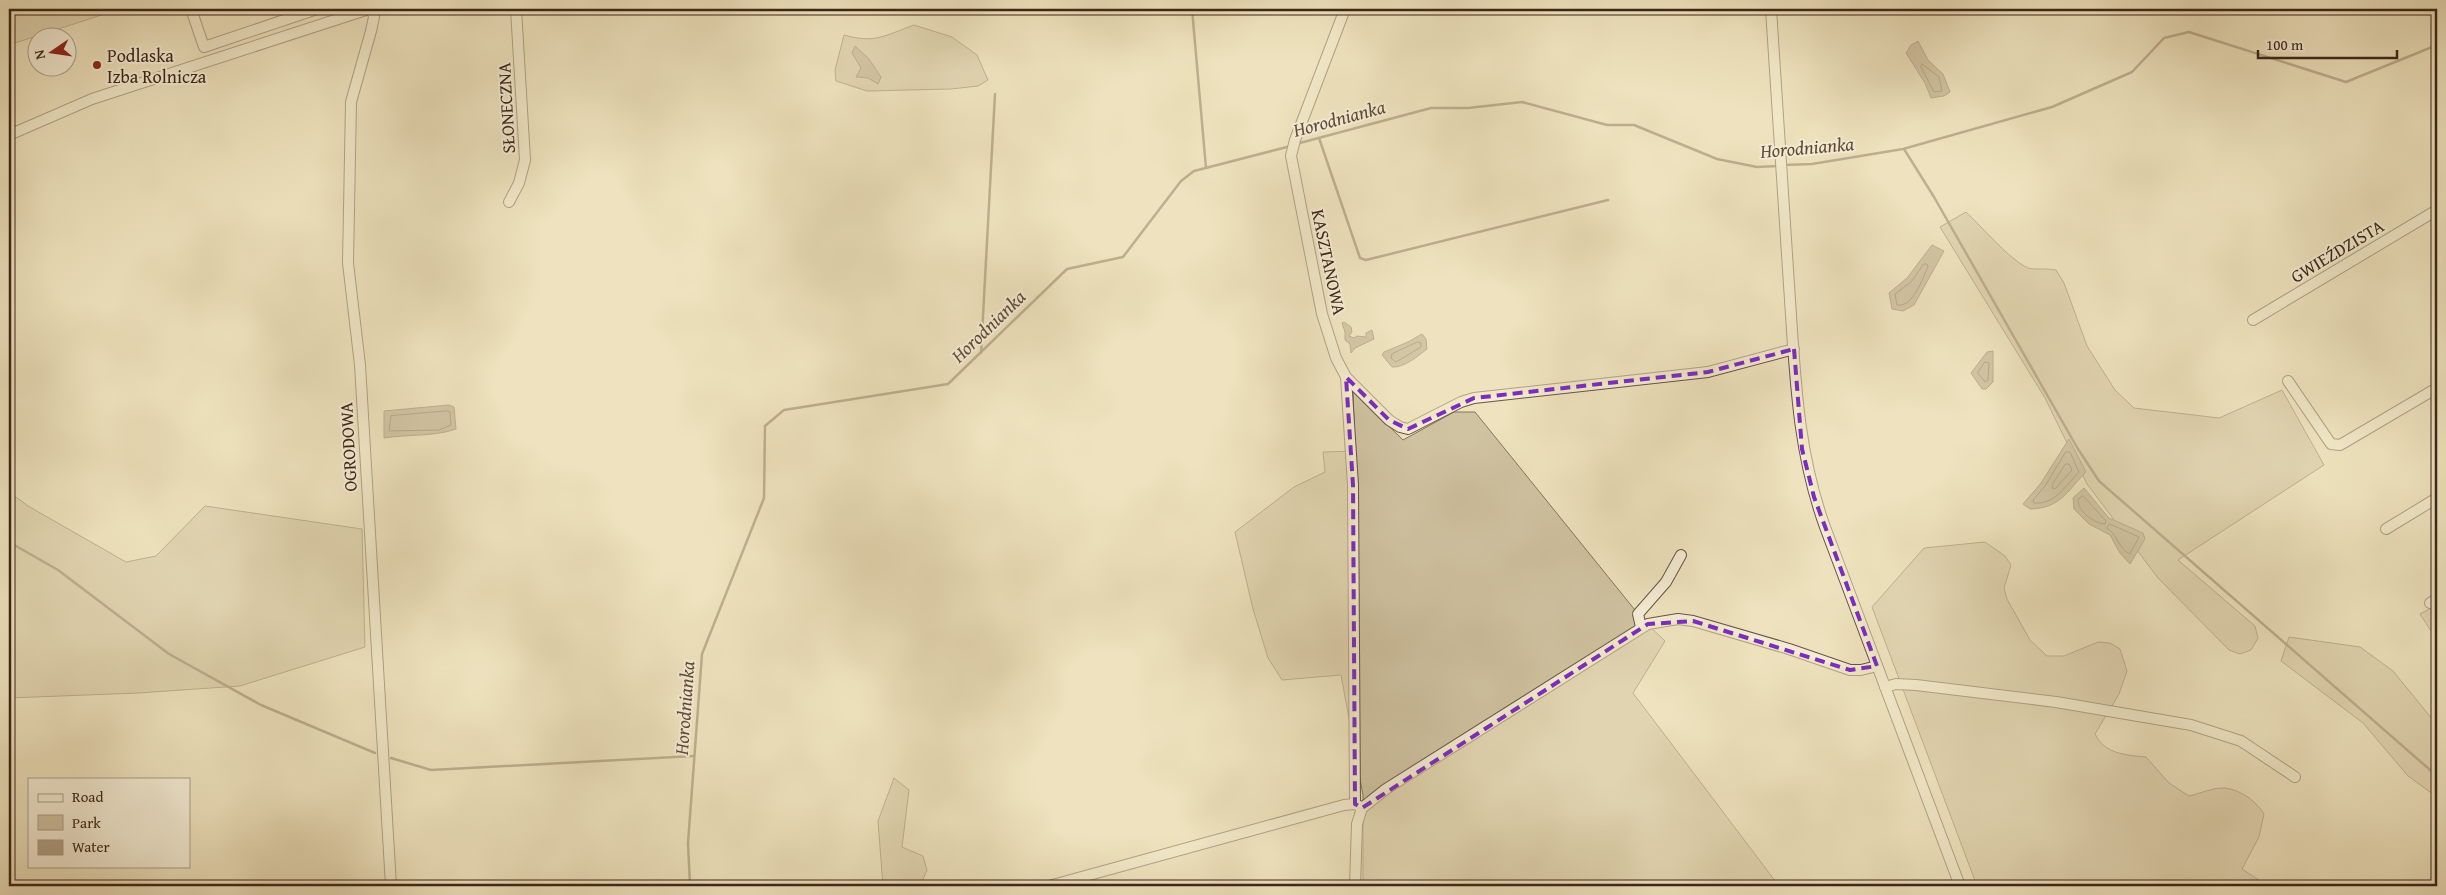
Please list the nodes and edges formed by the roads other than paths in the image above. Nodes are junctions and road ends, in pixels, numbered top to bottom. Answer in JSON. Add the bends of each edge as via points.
{"nodes":[{"id":1,"x":191,"y":9,"type":"edge"},
{"id":2,"x":318,"y":9,"type":"edge"},
{"id":3,"x":370,"y":9,"type":"edge"},
{"id":4,"x":516,"y":9,"type":"edge"},
{"id":5,"x":1345,"y":9,"type":"edge"},
{"id":6,"x":1771,"y":9,"type":"edge"},
{"id":7,"x":344,"y":12,"type":"edge"},
{"id":8,"x":204,"y":47,"type":"junction"},
{"id":9,"x":208,"y":61,"type":"junction"},
{"id":10,"x":9,"y":135,"type":"edge"},
{"id":11,"x":509,"y":202,"type":"dead end"},
{"id":12,"x":2437,"y":210,"type":"edge"},
{"id":13,"x":2254,"y":320,"type":"dead end"},
{"id":14,"x":1794,"y":350,"type":"junction"},
{"id":15,"x":1346,"y":377,"type":"junction"},
{"id":16,"x":2288,"y":381,"type":"dead end"},
{"id":17,"x":2437,"y":388,"type":"edge"},
{"id":18,"x":2437,"y":498,"type":"edge"},
{"id":19,"x":2386,"y":529,"type":"dead end"},
{"id":20,"x":1681,"y":555,"type":"dead end"},
{"id":21,"x":1641,"y":627,"type":"junction"},
{"id":22,"x":1877,"y":666,"type":"junction"},
{"id":23,"x":1885,"y":687,"type":"junction"},
{"id":24,"x":2295,"y":778,"type":"dead end"},
{"id":25,"x":1359,"y":806,"type":"junction"},
{"id":26,"x":391,"y":886,"type":"edge"},
{"id":27,"x":1049,"y":886,"type":"edge"},
{"id":28,"x":1355,"y":886,"type":"edge"},
{"id":29,"x":1960,"y":886,"type":"edge"}],
"edges":[{"from":1,"to":8,"type":"street"},
{"from":2,"to":8,"type":"street"},
{"from":3,"to":7,"type":"street"},
{"from":3,"to":26,"type":"street","name":"OGRODOWA","via":[[374,17],[372,31],[351,102],[348,263],[360,365]]},
{"from":4,"to":11,"type":"street","name":"SŁONECZNA","via":[[525,160],[519,183]]},
{"from":5,"to":15,"type":"street","name":"KASZTANOWA","via":[[1292,151],[1304,231],[1322,314],[1336,358]]},
{"from":6,"to":14,"type":"street"},
{"from":7,"to":9,"type":"street"},
{"from":8,"to":9,"type":"street"},
{"from":9,"to":10,"type":"street","via":[[92,99]]},
{"from":12,"to":13,"type":"street","name":"GWIEŹDZISTA"},
{"from":14,"to":15,"type":"street","via":[[1708,372],[1474,398],[1408,429],[1389,420]]},
{"from":14,"to":22,"type":"street","via":[[1802,449],[1814,497]]},
{"from":15,"to":25,"type":"street","via":[[1353,494]]},
{"from":16,"to":17,"type":"street","via":[[2331,444],[2340,445]]},
{"from":18,"to":19,"type":"street"},
{"from":20,"to":21,"type":"street","via":[[1666,582],[1638,614]]},
{"from":21,"to":22,"type":"street","via":[[1664,620],[1693,621],[1850,670]]},
{"from":21,"to":25,"type":"street"},
{"from":22,"to":23,"type":"street"},
{"from":23,"to":24,"type":"street","via":[[1896,684],[1934,687],[2191,725],[2242,741]]},
{"from":23,"to":29,"type":"street"},
{"from":25,"to":27,"type":"street","via":[[1296,817]]},
{"from":25,"to":28,"type":"street"}]}
